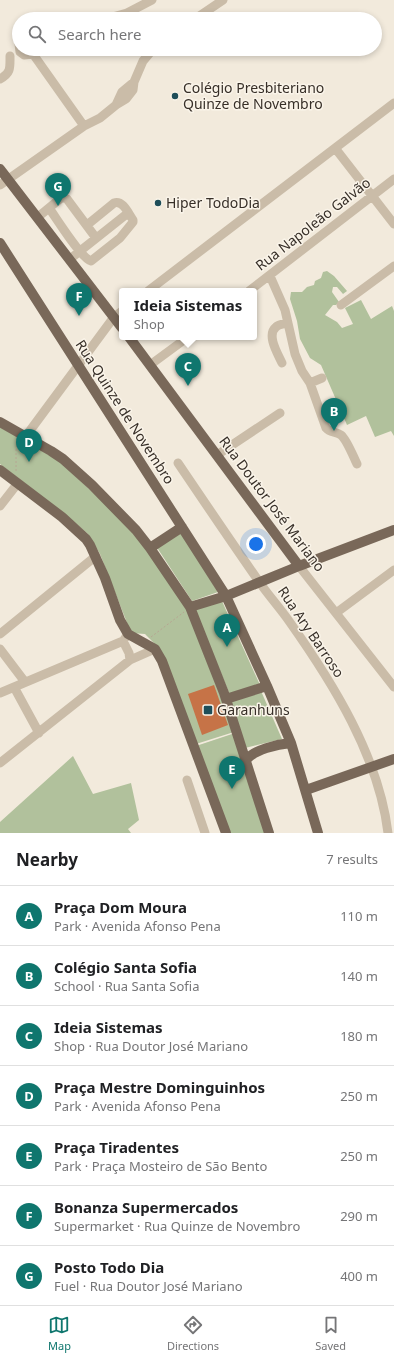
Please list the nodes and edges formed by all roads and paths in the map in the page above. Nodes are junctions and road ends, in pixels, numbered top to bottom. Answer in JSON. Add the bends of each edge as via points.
{"nodes":[{"id":1,"x":152,"y":0,"type":"edge"},
{"id":2,"x":223,"y":0,"type":"edge"},
{"id":3,"x":129,"y":12,"type":"edge"},
{"id":4,"x":205,"y":12,"type":"edge"},
{"id":5,"x":10,"y":56,"type":"joint"},
{"id":6,"x":38,"y":56,"type":"edge"},
{"id":7,"x":147,"y":56,"type":"edge"},
{"id":8,"x":0,"y":60,"type":"edge"},
{"id":9,"x":0,"y":80,"type":"edge"},
{"id":10,"x":394,"y":103,"type":"edge"},
{"id":11,"x":84,"y":126,"type":"junction"},
{"id":12,"x":335,"y":148,"type":"junction"},
{"id":13,"x":0,"y":169,"type":"edge"},
{"id":14,"x":394,"y":179,"type":"edge"},
{"id":15,"x":4,"y":182,"type":"edge"},
{"id":16,"x":372,"y":195,"type":"junction"},
{"id":17,"x":49,"y":208,"type":"junction"},
{"id":18,"x":128,"y":213,"type":"junction"},
{"id":19,"x":38,"y":217,"type":"junction"},
{"id":20,"x":394,"y":224,"type":"edge"},
{"id":21,"x":87,"y":225,"type":"junction"},
{"id":22,"x":96,"y":238,"type":"junction"},
{"id":23,"x":0,"y":243,"type":"edge"},
{"id":24,"x":80,"y":251,"type":"junction"},
{"id":25,"x":70,"y":259,"type":"junction"},
{"id":26,"x":394,"y":266,"type":"edge"},
{"id":27,"x":270,"y":276,"type":"junction"},
{"id":28,"x":152,"y":288,"type":"edge"},
{"id":29,"x":253,"y":288,"type":"edge"},
{"id":30,"x":341,"y":305,"type":"dead end"},
{"id":31,"x":118,"y":314,"type":"edge"},
{"id":32,"x":288,"y":323,"type":"junction"},
{"id":33,"x":131,"y":340,"type":"edge"},
{"id":34,"x":184,"y":340,"type":"edge"},
{"id":35,"x":282,"y":363,"type":"dead end"},
{"id":36,"x":150,"y":365,"type":"junction"},
{"id":37,"x":79,"y":366,"type":"junction"},
{"id":38,"x":322,"y":378,"type":"dead end"},
{"id":39,"x":310,"y":383,"type":"junction"},
{"id":40,"x":280,"y":413,"type":"dead end"},
{"id":41,"x":0,"y":422,"type":"edge"},
{"id":42,"x":24,"y":438,"type":"junction"},
{"id":43,"x":217,"y":455,"type":"junction"},
{"id":44,"x":178,"y":463,"type":"dead end"},
{"id":45,"x":357,"y":464,"type":"dead end"},
{"id":46,"x":0,"y":470,"type":"edge"},
{"id":47,"x":18,"y":483,"type":"junction"},
{"id":48,"x":0,"y":506,"type":"edge"},
{"id":49,"x":182,"y":527,"type":"junction"},
{"id":50,"x":394,"y":530,"type":"edge"},
{"id":51,"x":150,"y":548,"type":"junction"},
{"id":52,"x":96,"y":556,"type":"junction"},
{"id":53,"x":299,"y":566,"type":"junction"},
{"id":54,"x":394,"y":570,"type":"edge"},
{"id":55,"x":260,"y":583,"type":"junction"},
{"id":56,"x":226,"y":596,"type":"junction"},
{"id":57,"x":189,"y":608,"type":"junction"},
{"id":58,"x":336,"y":613,"type":"junction"},
{"id":59,"x":0,"y":634,"type":"edge"},
{"id":60,"x":126,"y":637,"type":"junction"},
{"id":61,"x":144,"y":642,"type":"junction"},
{"id":62,"x":0,"y":649,"type":"edge"},
{"id":63,"x":155,"y":649,"type":"junction"},
{"id":64,"x":130,"y":660,"type":"junction"},
{"id":65,"x":24,"y":682,"type":"junction"},
{"id":66,"x":267,"y":686,"type":"junction"},
{"id":67,"x":14,"y":687,"type":"junction"},
{"id":68,"x":394,"y":687,"type":"edge"},
{"id":69,"x":0,"y":693,"type":"edge"},
{"id":70,"x":226,"y":699,"type":"junction"},
{"id":71,"x":39,"y":733,"type":"junction"},
{"id":72,"x":291,"y":743,"type":"junction"},
{"id":73,"x":394,"y":759,"type":"edge"},
{"id":74,"x":246,"y":760,"type":"junction"},
{"id":75,"x":0,"y":763,"type":"edge"},
{"id":76,"x":372,"y":767,"type":"junction"},
{"id":77,"x":187,"y":780,"type":"dead end"},
{"id":78,"x":306,"y":790,"type":"junction"},
{"id":79,"x":205,"y":833,"type":"edge"},
{"id":80,"x":226,"y":833,"type":"edge"},
{"id":81,"x":269,"y":833,"type":"edge"},
{"id":82,"x":318,"y":833,"type":"edge"},
{"id":83,"x":388,"y":833,"type":"edge"}],
"edges":[{"from":1,"to":3,"type":"street"},
{"from":2,"to":4,"type":"street"},
{"from":5,"to":8,"type":"street"},
{"from":5,"to":9,"type":"street","via":[[9,71]]},
{"from":6,"to":11,"type":"street"},
{"from":7,"to":11,"type":"street","via":[[134,82],[122,92],[116,104],[100,118]]},
{"from":10,"to":12,"type":"street"},
{"from":11,"to":15,"type":"street"},
{"from":12,"to":16,"type":"street"},
{"from":12,"to":28,"type":"street"},
{"from":13,"to":15,"type":"main road"},
{"from":14,"to":16,"type":"street","name":"Rua Napoleão Galvão"},
{"from":15,"to":19,"type":"main road"},
{"from":16,"to":20,"type":"street"},
{"from":16,"to":27,"type":"street","name":"Rua Napoleão Galvão"},
{"from":17,"to":19,"type":"street"},
{"from":17,"to":21,"type":"street","via":[[61,198],[67,199]]},
{"from":17,"to":24,"type":"street"},
{"from":18,"to":21,"type":"street","via":[[121,203],[114,203]]},
{"from":18,"to":22,"type":"street"},
{"from":18,"to":24,"type":"street","via":[[133,220],[132,225],[94,260],[88,260]]},
{"from":19,"to":25,"type":"main road"},
{"from":21,"to":22,"type":"street"},
{"from":22,"to":24,"type":"street"},
{"from":23,"to":37,"type":"main road","name":"Rua Quinze de Novembro"},
{"from":24,"to":25,"type":"street"},
{"from":25,"to":31,"type":"main road"},
{"from":26,"to":30,"type":"street"},
{"from":27,"to":29,"type":"street","name":"Rua Napoleão Galvão"},
{"from":27,"to":32,"type":"street"},
{"from":31,"to":37,"type":"street"},
{"from":32,"to":35,"type":"street","via":[[279,325],[273,332],[274,343]]},
{"from":32,"to":39,"type":"street","via":[[295,354]]},
{"from":33,"to":36,"type":"main road","name":"Rua Doutor José Mariano"},
{"from":34,"to":36,"type":"street"},
{"from":36,"to":43,"type":"main road","name":"Rua Doutor José Mariano"},
{"from":37,"to":42,"type":"street"},
{"from":37,"to":49,"type":"main road","name":"Rua Quinze de Novembro"},
{"from":38,"to":39,"type":"street"},
{"from":39,"to":45,"type":"street","via":[[326,428],[344,438]]},
{"from":40,"to":43,"type":"street"},
{"from":41,"to":42,"type":"main road"},
{"from":42,"to":47,"type":"path","via":[[16,447]]},
{"from":42,"to":51,"type":"main road","via":[[63,459],[77,471]]},
{"from":43,"to":53,"type":"main road","name":"Rua Doutor José Mariano"},
{"from":44,"to":55,"type":"street","name":"Rua Ary Barroso"},
{"from":46,"to":47,"type":"main road"},
{"from":47,"to":48,"type":"street"},
{"from":47,"to":52,"type":"main road","via":[[75,527]]},
{"from":49,"to":51,"type":"main road"},
{"from":49,"to":56,"type":"main road","name":"Rua Quinze de Novembro"},
{"from":50,"to":53,"type":"main road"},
{"from":51,"to":57,"type":"main road"},
{"from":52,"to":59,"type":"street"},
{"from":52,"to":60,"type":"main road"},
{"from":53,"to":55,"type":"main road"},
{"from":53,"to":58,"type":"street","name":"Rua Doutor José Mariano"},
{"from":54,"to":58,"type":"street"},
{"from":55,"to":56,"type":"main road"},
{"from":55,"to":76,"type":"street","name":"Rua Ary Barroso","via":[[314,656]]},
{"from":56,"to":57,"type":"main road"},
{"from":56,"to":66,"type":"main road","name":"Rua Quinze de Novembro"},
{"from":57,"to":61,"type":"path"},
{"from":57,"to":70,"type":"main road"},
{"from":58,"to":68,"type":"street","name":"Rua Doutor José Mariano"},
{"from":60,"to":61,"type":"main road"},
{"from":60,"to":64,"type":"street"},
{"from":60,"to":65,"type":"street"},
{"from":61,"to":63,"type":"main road"},
{"from":62,"to":65,"type":"street"},
{"from":63,"to":64,"type":"street"},
{"from":63,"to":80,"type":"main road","via":[[162,660]]},
{"from":64,"to":71,"type":"street"},
{"from":65,"to":67,"type":"street"},
{"from":66,"to":70,"type":"main road"},
{"from":66,"to":72,"type":"main road","name":"Rua Quinze de Novembro"},
{"from":67,"to":69,"type":"street"},
{"from":67,"to":71,"type":"street"},
{"from":70,"to":74,"type":"main road"},
{"from":71,"to":75,"type":"street"},
{"from":72,"to":74,"type":"main road","via":[[252,754]]},
{"from":72,"to":78,"type":"main road","name":"Rua Quinze de Novembro"},
{"from":73,"to":76,"type":"main road"},
{"from":74,"to":81,"type":"main road"},
{"from":76,"to":78,"type":"main road"},
{"from":76,"to":83,"type":"street","name":"Rua Ary Barroso"},
{"from":77,"to":79,"type":"street"},
{"from":78,"to":82,"type":"main road","name":"Rua Quinze de Novembro"}]}
